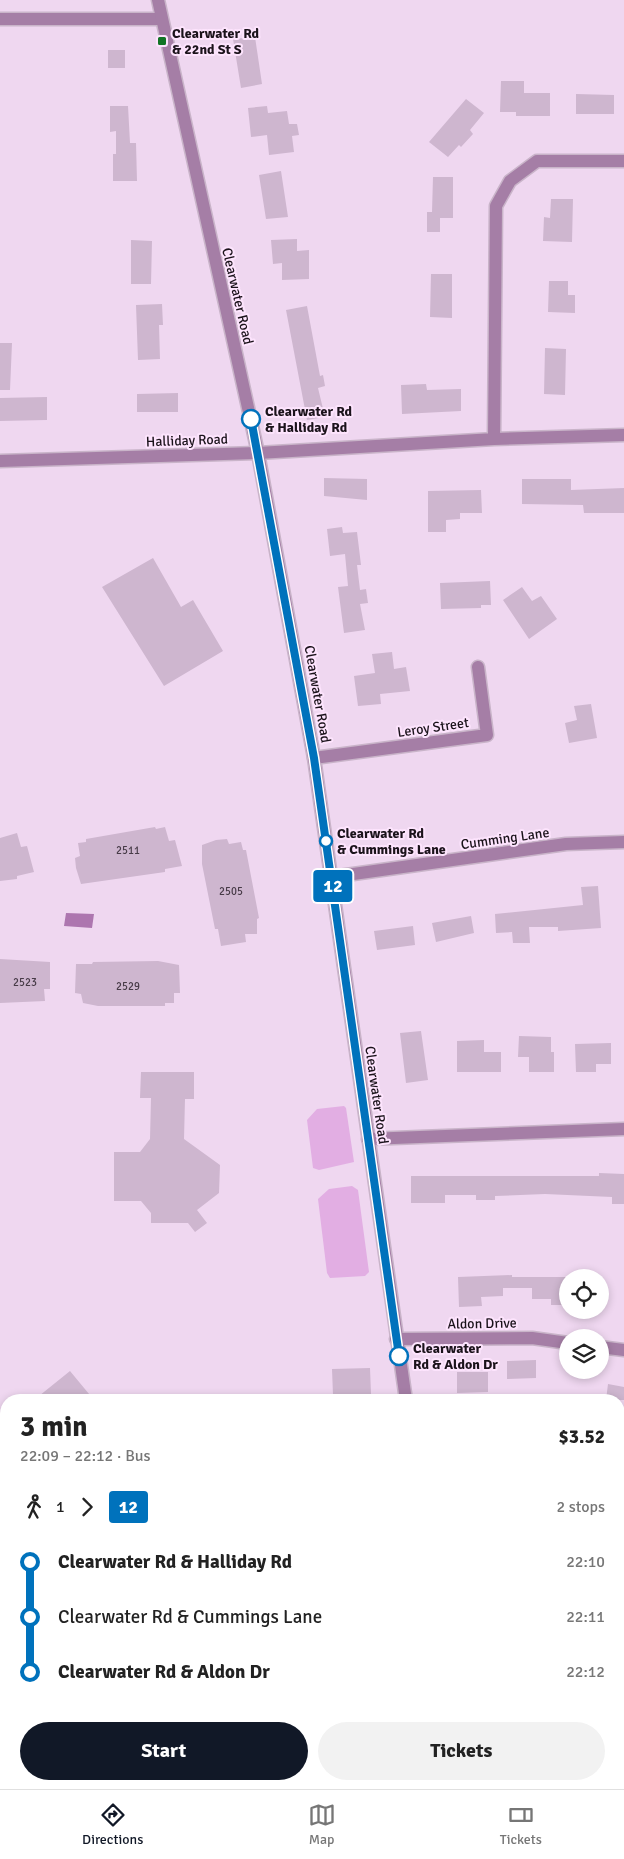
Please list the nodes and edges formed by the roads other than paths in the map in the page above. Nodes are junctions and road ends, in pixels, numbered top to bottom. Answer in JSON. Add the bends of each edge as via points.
{"nodes":[{"id":1,"x":158,"y":0,"type":"edge"},
{"id":2,"x":0,"y":19,"type":"edge"},
{"id":3,"x":161,"y":19,"type":"junction"},
{"id":4,"x":624,"y":162,"type":"edge"},
{"id":5,"x":624,"y":435,"type":"edge"},
{"id":6,"x":494,"y":439,"type":"junction"},
{"id":7,"x":258,"y":453,"type":"junction"},
{"id":8,"x":0,"y":461,"type":"edge"},
{"id":9,"x":478,"y":667,"type":"dead end"},
{"id":10,"x":314,"y":758,"type":"junction"},
{"id":11,"x":624,"y":842,"type":"edge"},
{"id":12,"x":332,"y":877,"type":"junction"},
{"id":13,"x":624,"y":1129,"type":"edge"},
{"id":14,"x":368,"y":1139,"type":"junction"},
{"id":15,"x":396,"y":1339,"type":"junction"},
{"id":16,"x":559,"y":1342,"type":"edge"},
{"id":17,"x":609,"y":1348,"type":"edge"},
{"id":18,"x":624,"y":1350,"type":"edge"},
{"id":19,"x":405,"y":1394,"type":"edge"}],
"edges":[{"from":1,"to":3,"type":"street","name":"Clearwater Road"},
{"from":2,"to":3,"type":"street"},
{"from":3,"to":7,"type":"street","name":"Clearwater Road"},
{"from":4,"to":6,"type":"street","via":[[537,161],[510,182],[496,206]]},
{"from":5,"to":6,"type":"street","name":"Halliday Road"},
{"from":6,"to":7,"type":"street","name":"Halliday Road"},
{"from":7,"to":8,"type":"street","name":"Halliday Road"},
{"from":7,"to":10,"type":"street","name":"Clearwater Road"},
{"from":9,"to":10,"type":"street","name":"Leroy Street","via":[[488,735]]},
{"from":10,"to":12,"type":"street","name":"Clearwater Road"},
{"from":11,"to":12,"type":"street","name":"Cumming Lane","via":[[566,844]]},
{"from":12,"to":14,"type":"street","name":"Clearwater Road"},
{"from":13,"to":14,"type":"street"},
{"from":14,"to":15,"type":"street","name":"Clearwater Road"},
{"from":15,"to":16,"type":"street","name":"Aldon Drive","via":[[532,1338]]},
{"from":15,"to":19,"type":"street","name":"Clearwater Road"},
{"from":17,"to":18,"type":"street"}]}
